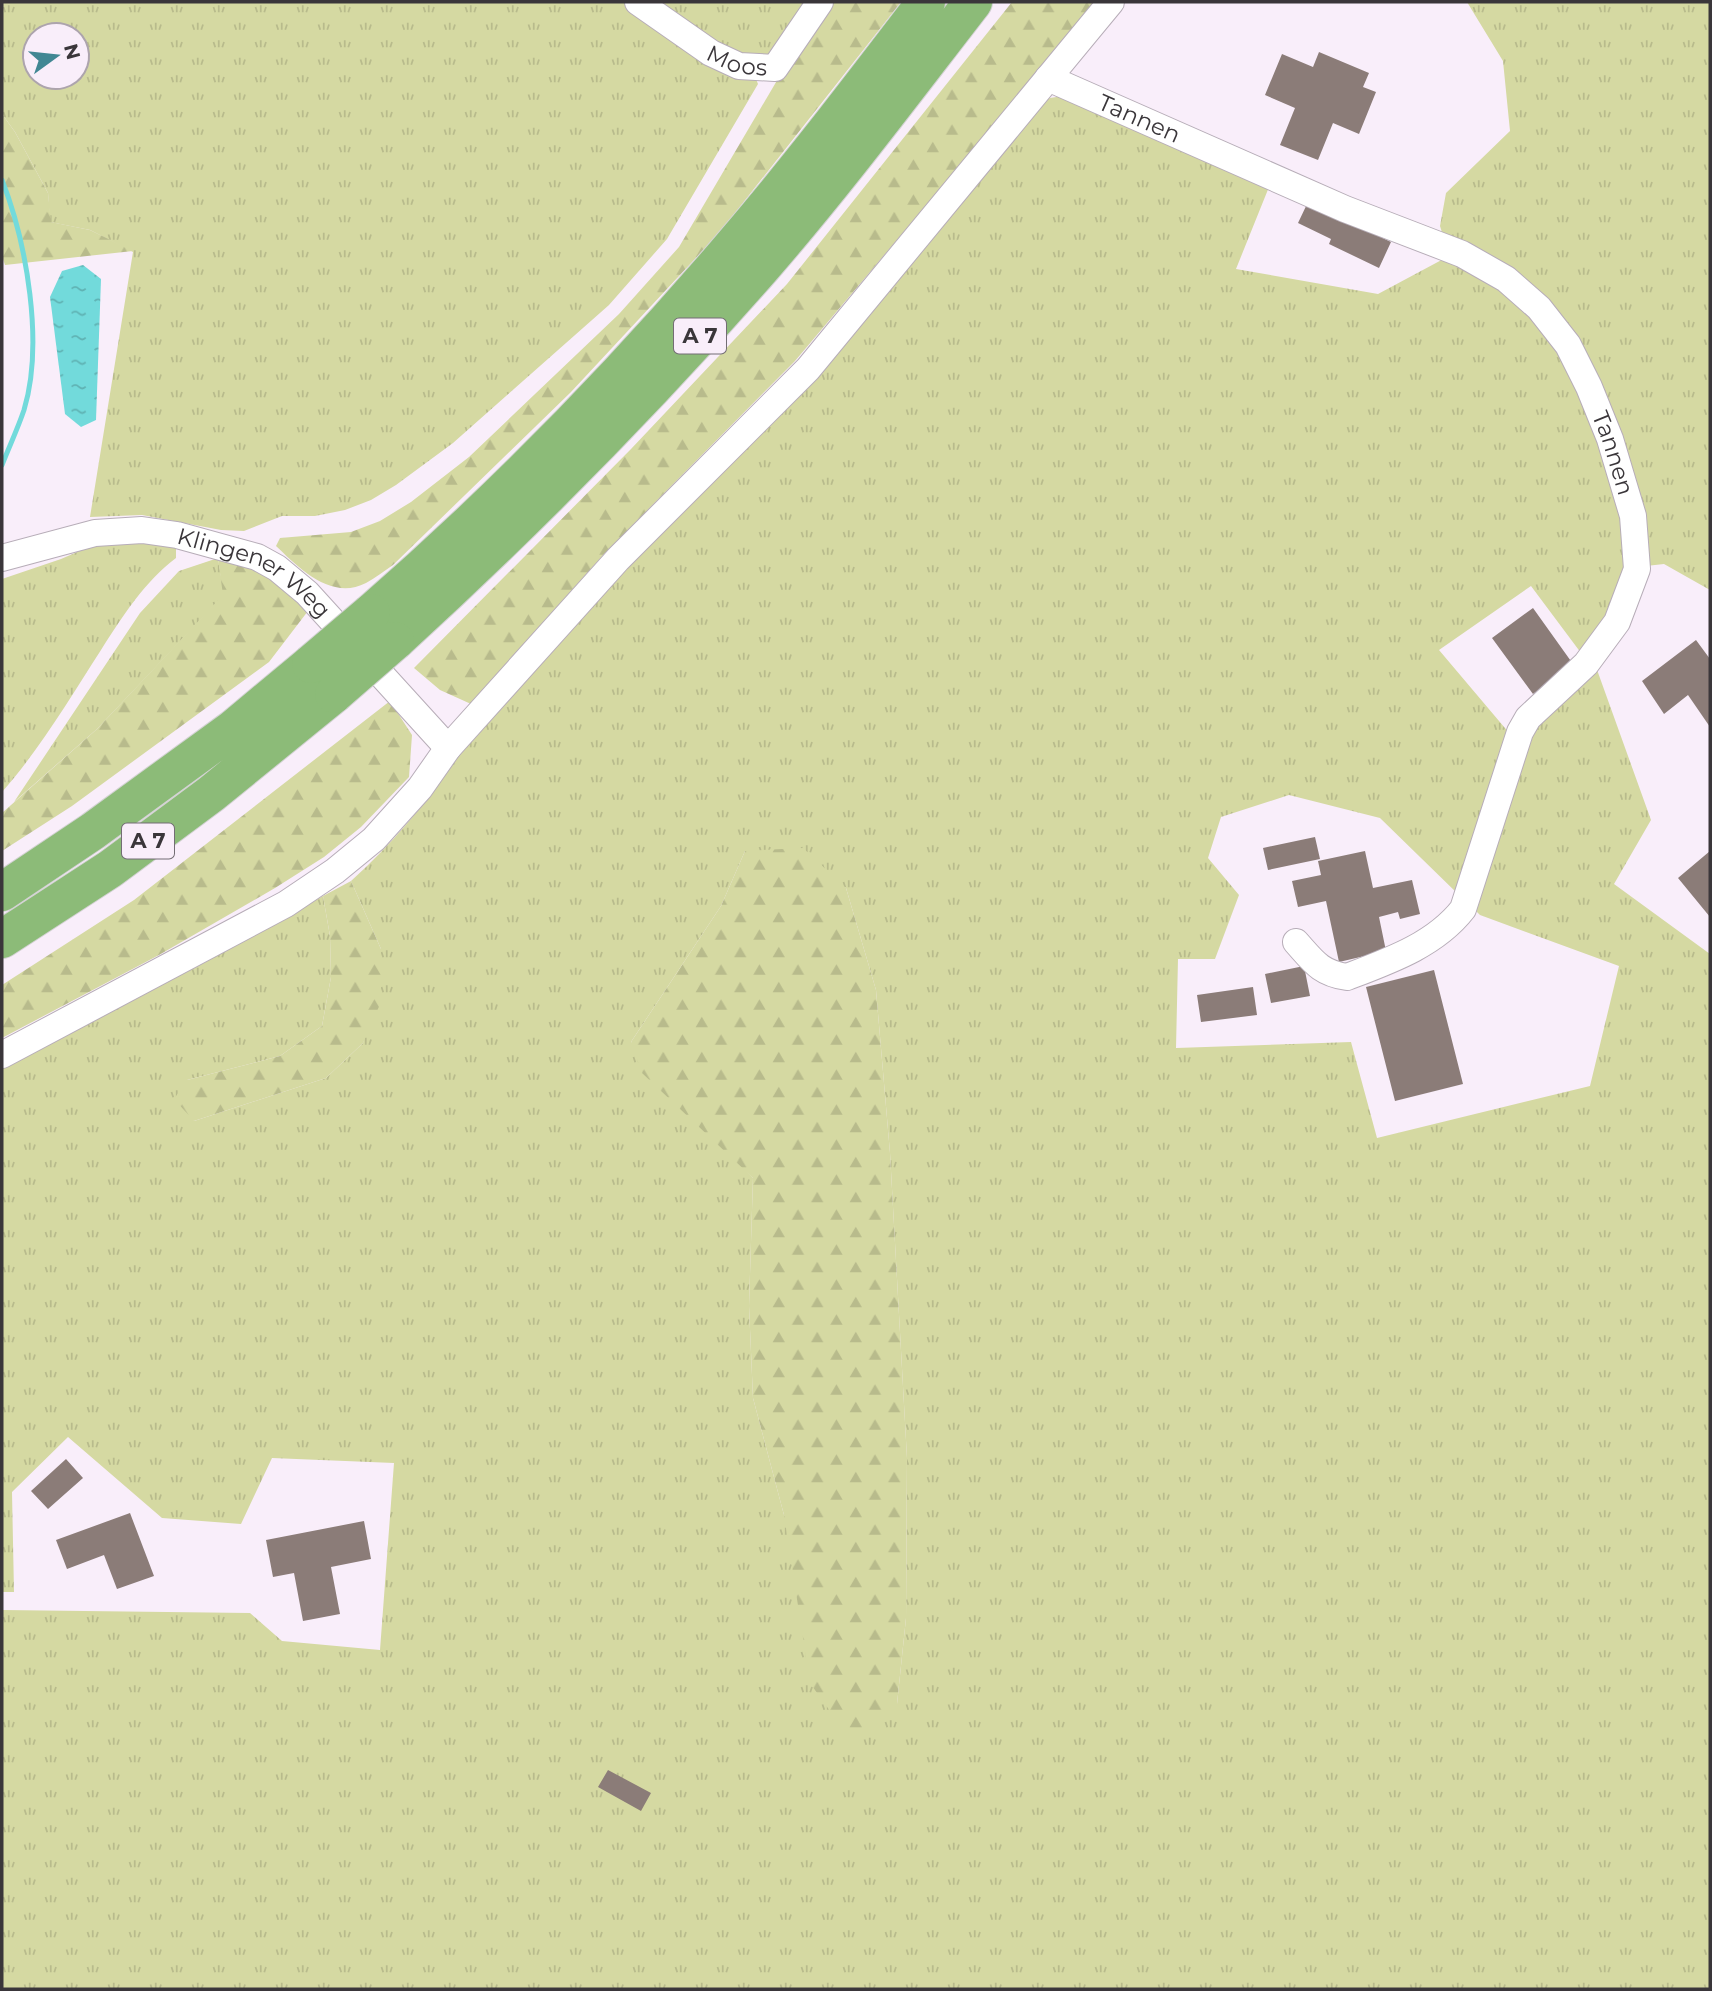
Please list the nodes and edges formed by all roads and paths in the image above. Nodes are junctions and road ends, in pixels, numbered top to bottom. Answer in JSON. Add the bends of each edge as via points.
{"nodes":[{"id":1,"x":638,"y":2,"type":"edge"},
{"id":2,"x":820,"y":2,"type":"edge"},
{"id":3,"x":926,"y":2,"type":"edge"},
{"id":4,"x":973,"y":2,"type":"edge"},
{"id":5,"x":1111,"y":2,"type":"edge"},
{"id":6,"x":1048,"y":78,"type":"junction"},
{"id":7,"x":2,"y":558,"type":"edge"},
{"id":8,"x":383,"y":627,"type":"junction"},
{"id":9,"x":448,"y":748,"type":"junction"},
{"id":10,"x":2,"y":892,"type":"edge"},
{"id":11,"x":2,"y":939,"type":"edge"},
{"id":12,"x":1297,"y":942,"type":"dead end"},
{"id":13,"x":2,"y":1055,"type":"edge"}],
"edges":[{"from":1,"to":2,"type":"street","name":"Moos","via":[[711,53],[739,66],[775,68]]},
{"from":3,"to":8,"type":"highway","number":"A 7","via":[[736,242]]},
{"from":4,"to":8,"type":"highway","number":"A 7","via":[[763,266],[612,432],[475,568]]},
{"from":5,"to":6,"type":"street"},
{"from":6,"to":9,"type":"street","via":[[808,369],[618,559]]},
{"from":6,"to":12,"type":"street","name":"Tannen","via":[[1345,209],[1462,254],[1506,279],[1539,307],[1568,345],[1610,439],[1633,516],[1637,569],[1617,622],[1586,664],[1528,718],[1520,732],[1463,909],[1426,943],[1347,977],[1321,969]]},
{"from":7,"to":9,"type":"street","name":"Klingener Weg","via":[[95,533],[142,530],[257,557],[307,593]]},
{"from":8,"to":10,"type":"highway","number":"A 7","bridge":true,"via":[[312,664],[233,729]]},
{"from":8,"to":11,"type":"highway","number":"A 7","bridge":true,"via":[[334,694],[110,869]]},
{"from":9,"to":13,"type":"street","via":[[420,788],[374,839],[296,898]]}]}
